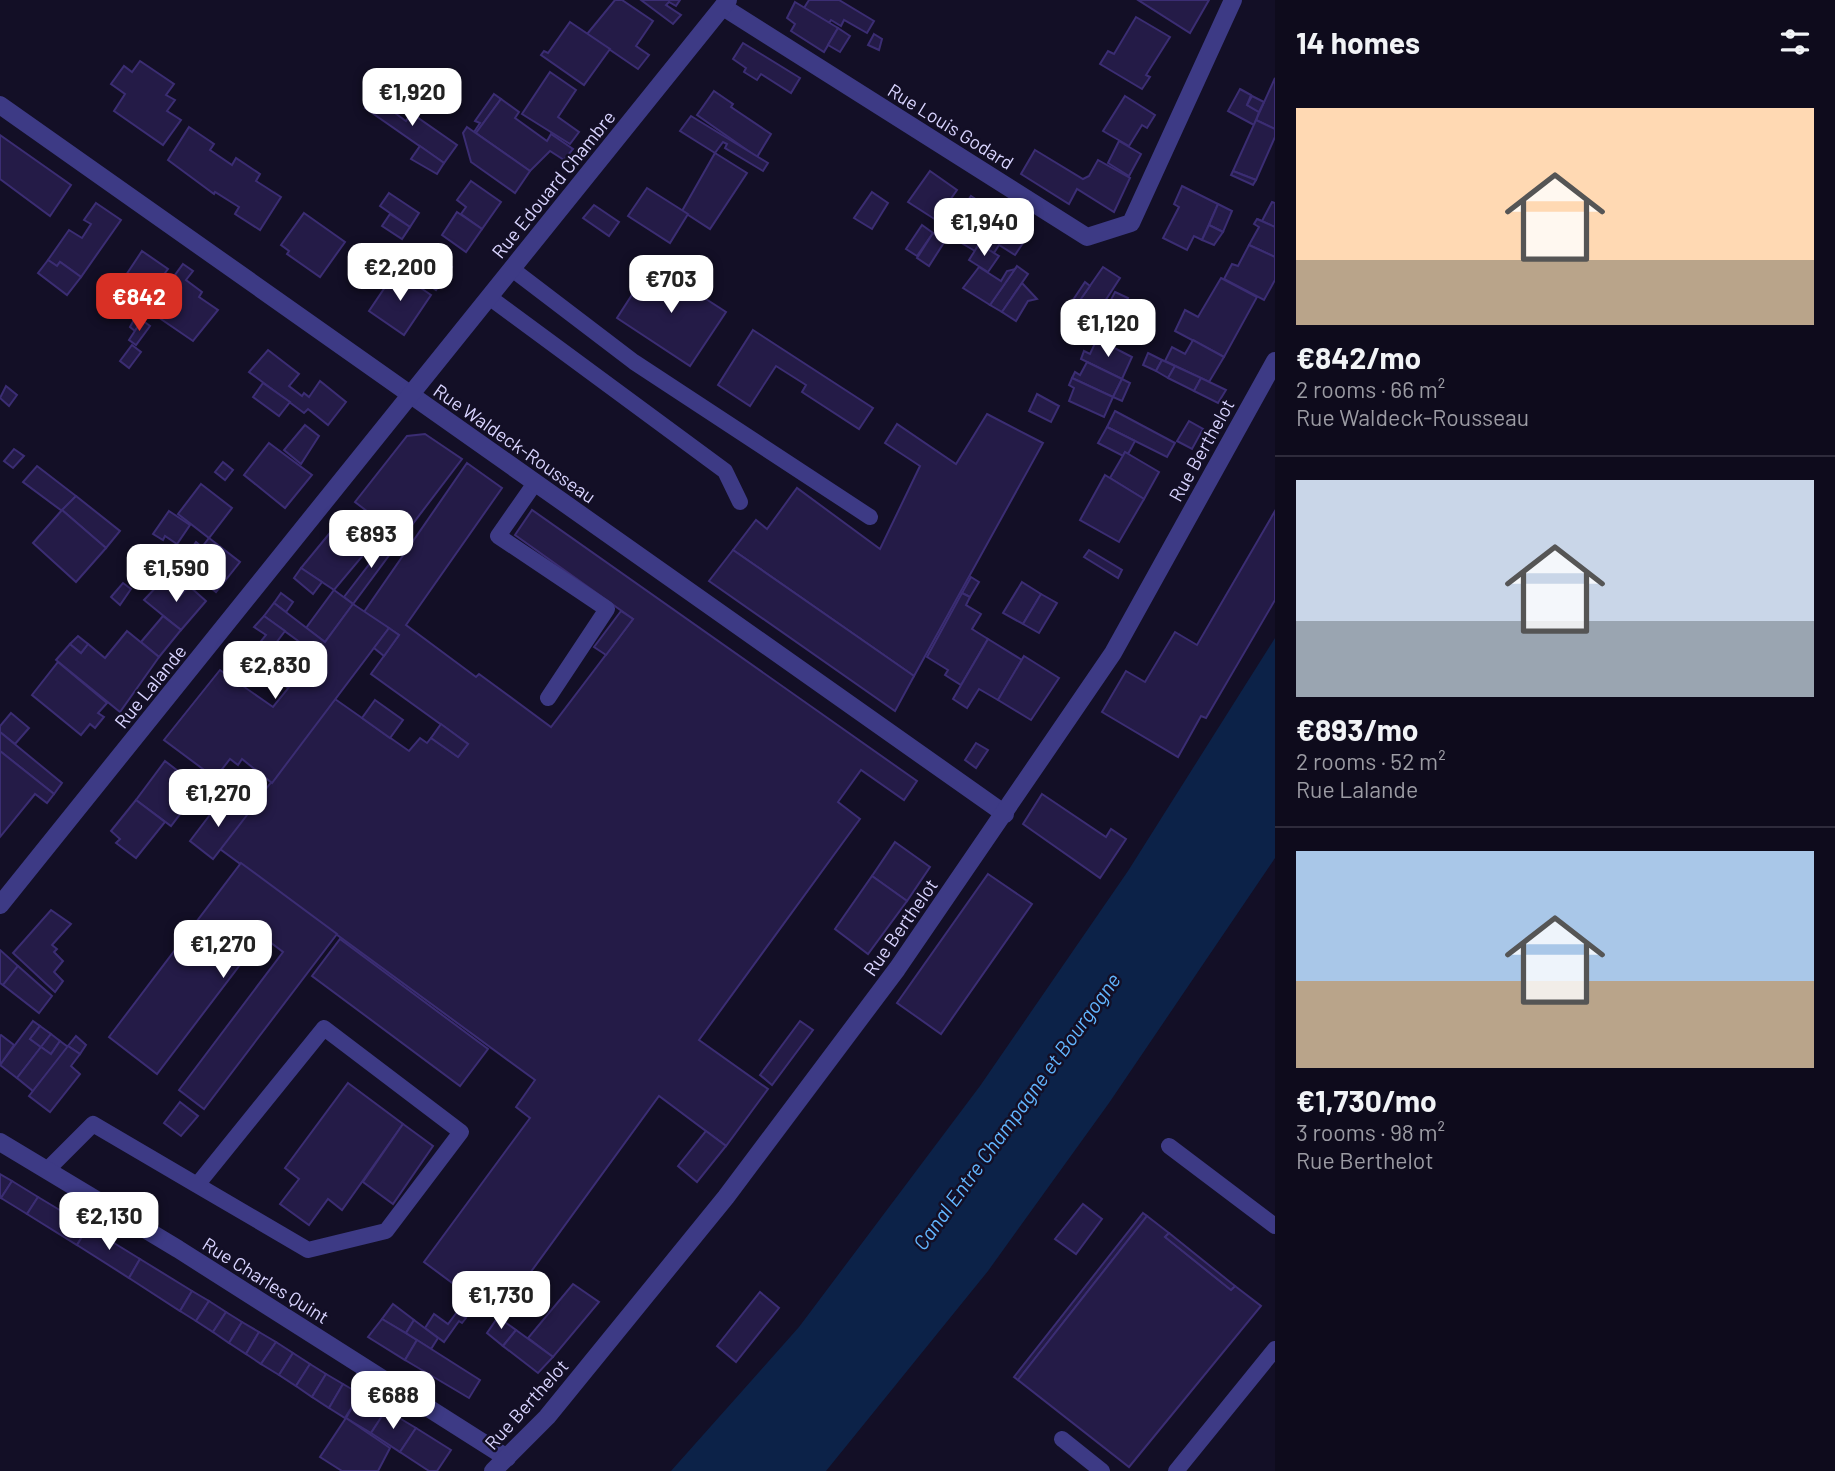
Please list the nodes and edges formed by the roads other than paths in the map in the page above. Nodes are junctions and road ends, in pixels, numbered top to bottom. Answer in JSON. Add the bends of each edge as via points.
{"nodes":[{"id":1,"x":1233,"y":0,"type":"edge"},
{"id":2,"x":726,"y":3,"type":"edge"},
{"id":3,"x":0,"y":105,"type":"edge"},
{"id":4,"x":512,"y":269,"type":"junction"},
{"id":5,"x":489,"y":297,"type":"junction"},
{"id":6,"x":1275,"y":361,"type":"edge"},
{"id":7,"x":411,"y":395,"type":"junction"},
{"id":8,"x":536,"y":483,"type":"junction"},
{"id":9,"x":740,"y":502,"type":"dead end"},
{"id":10,"x":870,"y":517,"type":"dead end"},
{"id":11,"x":548,"y":698,"type":"dead end"},
{"id":12,"x":1005,"y":814,"type":"junction"},
{"id":13,"x":0,"y":905,"type":"edge"},
{"id":14,"x":0,"y":1142,"type":"edge"},
{"id":15,"x":1169,"y":1146,"type":"dead end"},
{"id":16,"x":47,"y":1170,"type":"junction"},
{"id":17,"x":197,"y":1185,"type":"junction"},
{"id":18,"x":1275,"y":1226,"type":"edge"},
{"id":19,"x":1275,"y":1349,"type":"edge"},
{"id":20,"x":1062,"y":1439,"type":"dead end"},
{"id":21,"x":507,"y":1458,"type":"junction"},
{"id":22,"x":493,"y":1471,"type":"edge"},
{"id":23,"x":1102,"y":1471,"type":"edge"},
{"id":24,"x":1176,"y":1471,"type":"edge"}],
"edges":[{"from":1,"to":2,"type":"street","name":"Rue Louis Godard","via":[[1131,223],[1087,237]]},
{"from":2,"to":4,"type":"street","name":"Rue Edouard Chambre"},
{"from":3,"to":7,"type":"street","name":"Rue Waldeck-Rousseau"},
{"from":4,"to":5,"type":"street","name":"Rue Edouard Chambre"},
{"from":4,"to":10,"type":"lane","via":[[634,362]]},
{"from":5,"to":7,"type":"street","name":"Rue Edouard Chambre"},
{"from":5,"to":9,"type":"lane","via":[[725,471]]},
{"from":6,"to":12,"type":"street","name":"Rue Berthelot","via":[[1113,653]]},
{"from":7,"to":8,"type":"street","name":"Rue Waldeck-Rousseau"},
{"from":7,"to":13,"type":"street","name":"Rue Lalande"},
{"from":8,"to":11,"type":"lane","via":[[498,536],[607,610]]},
{"from":8,"to":12,"type":"street","name":"Rue Waldeck-Rousseau"},
{"from":12,"to":21,"type":"street","name":"Rue Berthelot","via":[[897,969],[726,1197],[547,1417]]},
{"from":14,"to":16,"type":"street","name":"Rue Charles Quint"},
{"from":15,"to":18,"type":"lane"},
{"from":16,"to":17,"type":"lane","via":[[93,1124]]},
{"from":16,"to":21,"type":"street","name":"Rue Charles Quint"},
{"from":17,"to":17,"type":"lane","via":[[324,1028],[461,1132],[386,1231],[307,1250]]},
{"from":19,"to":24,"type":"lane"},
{"from":20,"to":23,"type":"lane"},
{"from":21,"to":22,"type":"street","name":"Rue Berthelot"}]}
